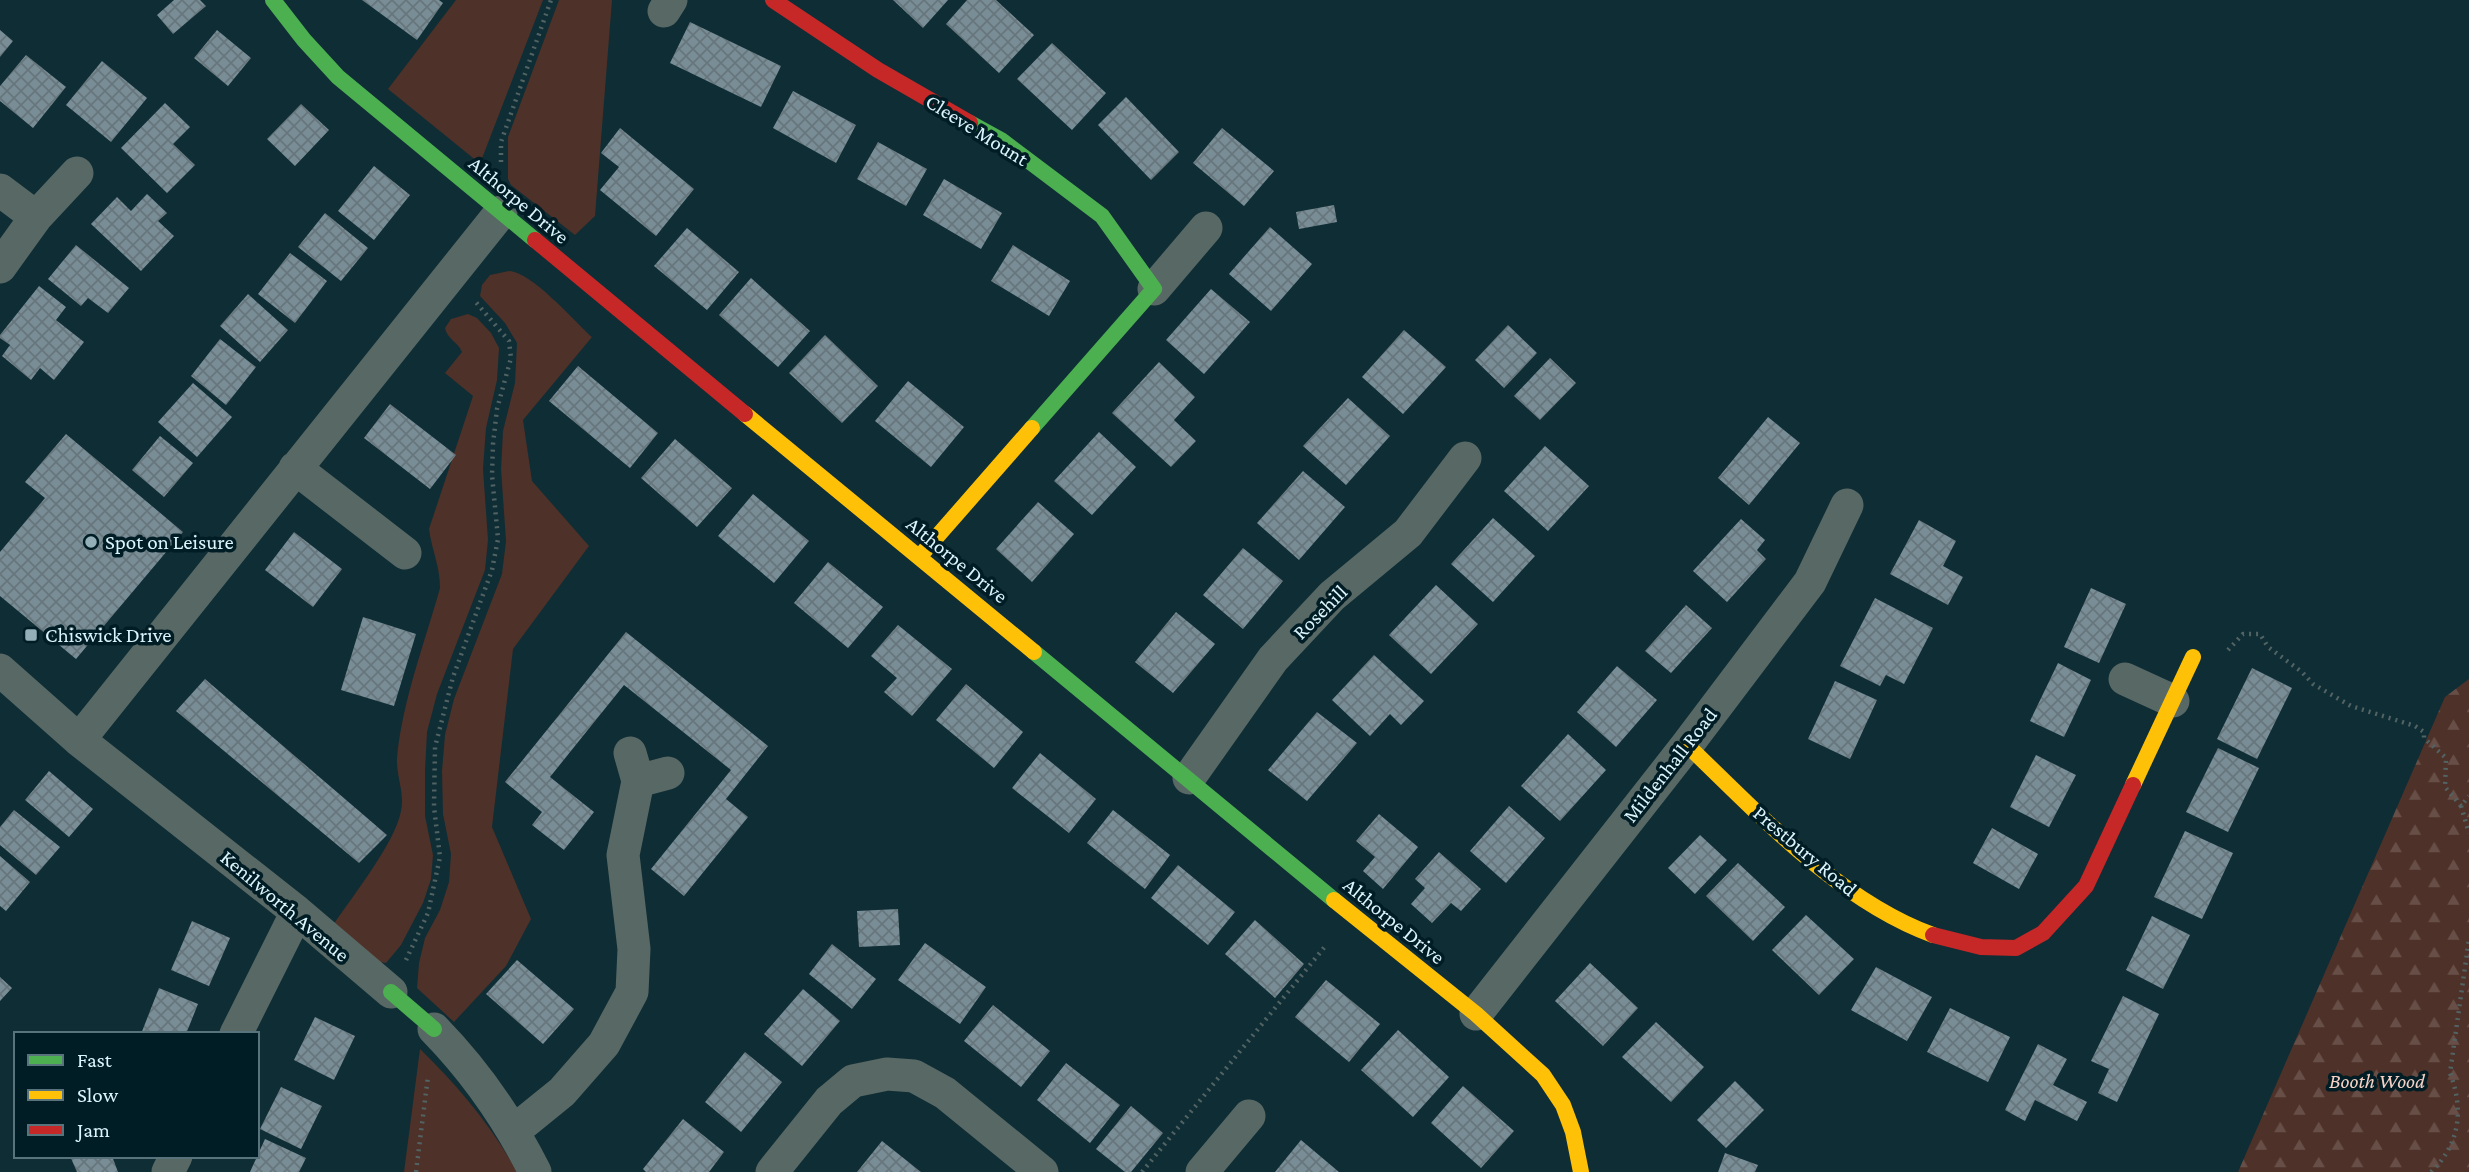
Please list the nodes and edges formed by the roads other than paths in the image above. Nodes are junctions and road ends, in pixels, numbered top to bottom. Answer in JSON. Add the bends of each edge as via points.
{"nodes":[{"id":1,"x":273,"y":0,"type":"edge"},
{"id":2,"x":773,"y":0,"type":"edge"},
{"id":3,"x":77,"y":173,"type":"dead end"},
{"id":4,"x":0,"y":190,"type":"edge"},
{"id":5,"x":501,"y":212,"type":"junction"},
{"id":6,"x":36,"y":217,"type":"junction"},
{"id":7,"x":1206,"y":228,"type":"dead end"},
{"id":8,"x":0,"y":267,"type":"edge"},
{"id":9,"x":1154,"y":289,"type":"junction"},
{"id":10,"x":1465,"y":458,"type":"dead end"},
{"id":11,"x":295,"y":468,"type":"junction"},
{"id":12,"x":1847,"y":505,"type":"dead end"},
{"id":13,"x":405,"y":553,"type":"dead end"},
{"id":14,"x":920,"y":556,"type":"junction"},
{"id":15,"x":2193,"y":657,"type":"road end"},
{"id":16,"x":2,"y":675,"type":"edge"},
{"id":17,"x":2125,"y":680,"type":"dead end"},
{"id":18,"x":2173,"y":701,"type":"junction"},
{"id":19,"x":79,"y":740,"type":"junction"},
{"id":20,"x":1687,"y":745,"type":"junction"},
{"id":21,"x":645,"y":769,"type":"dead end"},
{"id":22,"x":1189,"y":778,"type":"junction"},
{"id":23,"x":296,"y":912,"type":"junction"},
{"id":24,"x":391,"y":992,"type":"joint"},
{"id":25,"x":1476,"y":1014,"type":"junction"},
{"id":26,"x":434,"y":1029,"type":"joint"},
{"id":27,"x":237,"y":1032,"type":"edge"},
{"id":28,"x":1249,"y":1116,"type":"dead end"},
{"id":29,"x":514,"y":1132,"type":"junction"},
{"id":30,"x":536,"y":1172,"type":"edge"},
{"id":31,"x":772,"y":1172,"type":"edge"},
{"id":32,"x":1042,"y":1172,"type":"edge"},
{"id":33,"x":1202,"y":1172,"type":"edge"},
{"id":34,"x":1581,"y":1172,"type":"edge"}],
"edges":[{"from":1,"to":5,"type":"street","name":"Althorpe Drive","via":[[338,77]]},
{"from":2,"to":9,"type":"street","name":"Cleeve Mount","via":[[878,70],[1001,140],[1102,216]]},
{"from":3,"to":6,"type":"street"},
{"from":4,"to":6,"type":"street"},
{"from":5,"to":11,"type":"street"},
{"from":5,"to":14,"type":"street","name":"Althorpe Drive"},
{"from":6,"to":8,"type":"street"},
{"from":7,"to":9,"type":"street"},
{"from":9,"to":14,"type":"street"},
{"from":10,"to":22,"type":"street","name":"Rosehill","via":[[1408,533],[1332,596],[1273,659]]},
{"from":11,"to":13,"type":"street"},
{"from":11,"to":19,"type":"street"},
{"from":12,"to":20,"type":"street","name":"Mildenhall Road","via":[[1810,582]]},
{"from":14,"to":22,"type":"street","name":"Althorpe Drive"},
{"from":15,"to":18,"type":"street","name":"Prestbury Road"},
{"from":16,"to":19,"type":"street","name":"Kenilworth Avenue"},
{"from":17,"to":18,"type":"street"},
{"from":18,"to":20,"type":"street","name":"Prestbury Road","via":[[2086,886],[2043,933],[2016,948],[1981,947],[1930,934],[1857,897],[1772,826]]},
{"from":19,"to":23,"type":"street","name":"Kenilworth Avenue"},
{"from":20,"to":25,"type":"street","name":"Mildenhall Road"},
{"from":21,"to":29,"type":"street","via":[[628,819],[623,855],[634,949],[632,992],[604,1044],[562,1093]]},
{"from":22,"to":25,"type":"street","name":"Althorpe Drive"},
{"from":23,"to":24,"type":"street","name":"Kenilworth Avenue"},
{"from":23,"to":27,"type":"street"},
{"from":24,"to":26,"type":"street","name":"Kenilworth Avenue"},
{"from":25,"to":34,"type":"street","name":"Althorpe Drive","via":[[1543,1075],[1563,1105]]},
{"from":26,"to":29,"type":"street","name":"Kenilworth Avenue","via":[[488,1090]]},
{"from":28,"to":33,"type":"street"},
{"from":29,"to":30,"type":"street","name":"Kenilworth Avenue"},
{"from":31,"to":32,"type":"street","via":[[829,1101],[853,1081],[887,1074],[914,1076],[945,1093]]}]}
